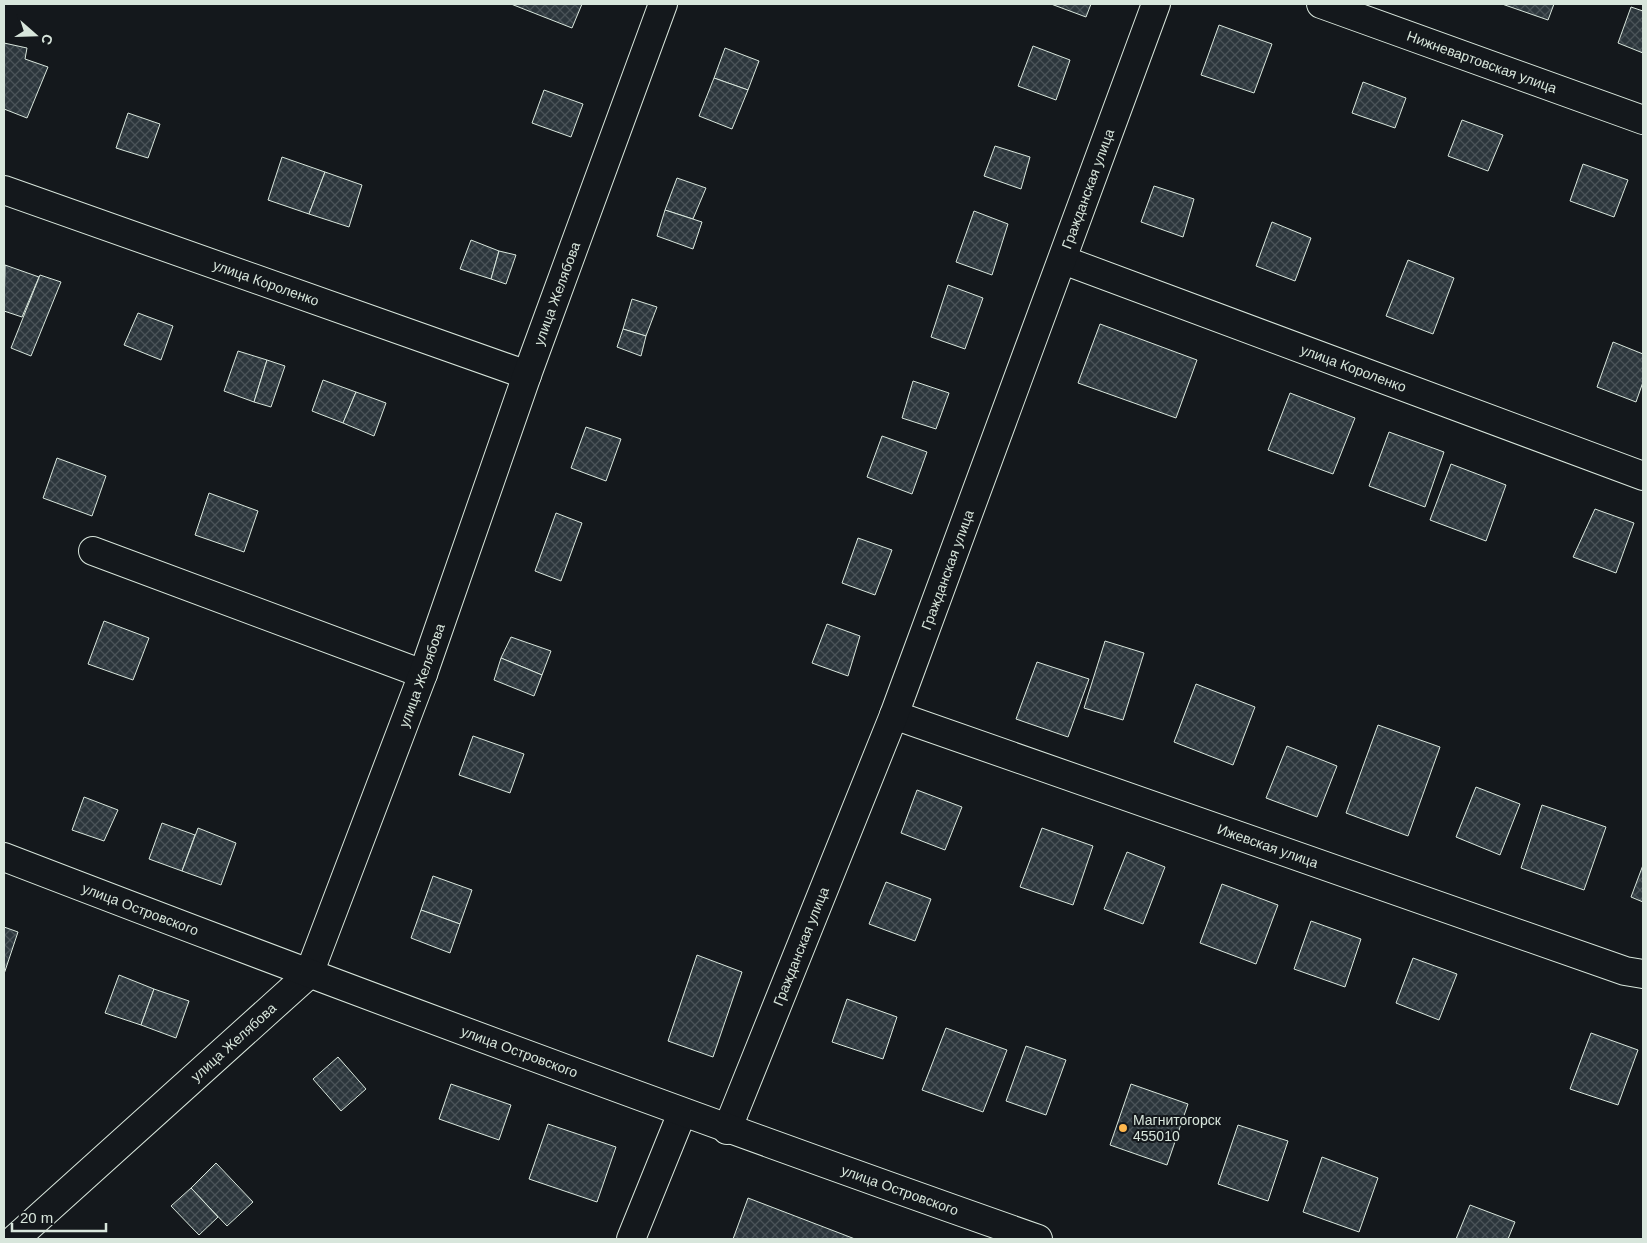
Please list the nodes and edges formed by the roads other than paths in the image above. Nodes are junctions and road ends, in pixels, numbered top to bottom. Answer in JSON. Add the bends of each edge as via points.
{"nodes":[{"id":1,"x":663,"y":4,"type":"edge"},
{"id":2,"x":1156,"y":4,"type":"edge"},
{"id":3,"x":1321,"y":4,"type":"edge"},
{"id":4,"x":1643,"y":120,"type":"edge"},
{"id":5,"x":4,"y":190,"type":"edge"},
{"id":6,"x":1063,"y":260,"type":"junction"},
{"id":7,"x":528,"y":375,"type":"junction"},
{"id":8,"x":1643,"y":476,"type":"edge"},
{"id":9,"x":93,"y":551,"type":"dead end"},
{"id":10,"x":423,"y":674,"type":"junction"},
{"id":11,"x":894,"y":715,"type":"junction"},
{"id":12,"x":4,"y":857,"type":"edge"},
{"id":13,"x":308,"y":974,"type":"junction"},
{"id":14,"x":1643,"y":974,"type":"edge"},
{"id":15,"x":682,"y":1113,"type":"junction"},
{"id":16,"x":727,"y":1130,"type":"junction"},
{"id":17,"x":16,"y":1239,"type":"edge"},
{"id":18,"x":630,"y":1239,"type":"edge"},
{"id":19,"x":1038,"y":1239,"type":"edge"}],
"edges":[{"from":1,"to":7,"type":"street","name":"улица Желябова"},
{"from":2,"to":6,"type":"street","name":"Гражданская улица"},
{"from":3,"to":4,"type":"street","name":"Нижневартовская улица"},
{"from":5,"to":7,"type":"street","name":"улица Короленко"},
{"from":6,"to":8,"type":"street","name":"улица Короленко"},
{"from":6,"to":11,"type":"street","name":"Гражданская улица"},
{"from":7,"to":10,"type":"street","name":"улица Желябова"},
{"from":9,"to":10,"type":"street"},
{"from":10,"to":13,"type":"street","name":"улица Желябова"},
{"from":11,"to":14,"type":"street","name":"Ижевская улица","via":[[1625,971]]},
{"from":11,"to":16,"type":"street","name":"Гражданская улица"},
{"from":12,"to":13,"type":"street","name":"улица Островского"},
{"from":13,"to":15,"type":"street","name":"улица Островского"},
{"from":13,"to":17,"type":"street","name":"улица Желябова"},
{"from":15,"to":16,"type":"street","name":"улица Островского"},
{"from":15,"to":18,"type":"street"},
{"from":16,"to":19,"type":"street","name":"улица Островского"}]}
